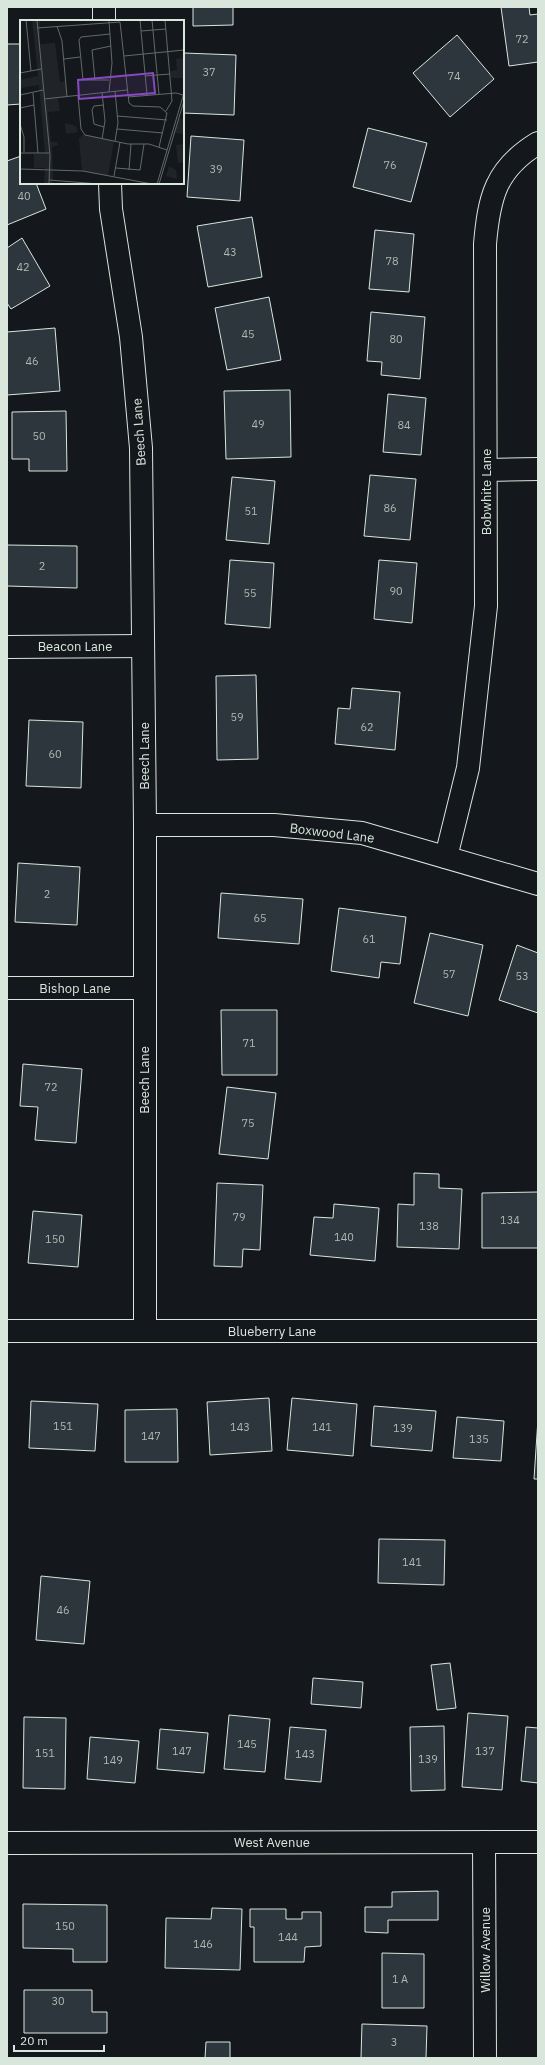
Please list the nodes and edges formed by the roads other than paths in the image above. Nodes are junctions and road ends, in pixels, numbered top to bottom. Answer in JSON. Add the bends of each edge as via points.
{"nodes":[{"id":1,"x":104,"y":7,"type":"edge"},
{"id":2,"x":104,"y":20,"type":"edge"},
{"id":3,"x":538,"y":143,"type":"edge"},
{"id":4,"x":110,"y":184,"type":"edge"},
{"id":5,"x":538,"y":469,"type":"edge"},
{"id":6,"x":486,"y":470,"type":"junction"},
{"id":7,"x":143,"y":646,"type":"junction"},
{"id":8,"x":7,"y":647,"type":"edge"},
{"id":9,"x":144,"y":825,"type":"junction"},
{"id":10,"x":446,"y":857,"type":"junction"},
{"id":11,"x":538,"y":884,"type":"edge"},
{"id":12,"x":7,"y":988,"type":"edge"},
{"id":13,"x":143,"y":988,"type":"junction"},
{"id":14,"x":145,"y":1330,"type":"junction"},
{"id":15,"x":7,"y":1331,"type":"edge"},
{"id":16,"x":538,"y":1331,"type":"edge"},
{"id":17,"x":484,"y":1842,"type":"junction"},
{"id":18,"x":538,"y":1842,"type":"edge"},
{"id":19,"x":7,"y":1843,"type":"edge"},
{"id":20,"x":485,"y":2058,"type":"edge"}],
"edges":[{"from":1,"to":2,"type":"street"},
{"from":3,"to":6,"type":"street","name":"Bobwhite Lane","via":[[507,169],[494,190],[488,211],[485,244]]},
{"from":4,"to":7,"type":"street","name":"Beech Lane","via":[[111,209],[131,337],[141,448]]},
{"from":5,"to":6,"type":"street"},
{"from":6,"to":10,"type":"street","name":"Bobwhite Lane","via":[[486,606],[478,693],[468,768]]},
{"from":7,"to":8,"type":"street","name":"Beacon Lane"},
{"from":7,"to":9,"type":"street","name":"Beech Lane"},
{"from":9,"to":10,"type":"street","name":"Boxwood Lane","via":[[274,825],[362,834]]},
{"from":9,"to":13,"type":"street","name":"Beech Lane"},
{"from":10,"to":11,"type":"street","name":"Boxwood Lane"},
{"from":12,"to":13,"type":"street","name":"Bishop Lane"},
{"from":13,"to":14,"type":"street","name":"Beech Lane"},
{"from":14,"to":15,"type":"street","name":"Blueberry Lane"},
{"from":14,"to":16,"type":"street","name":"Blueberry Lane"},
{"from":17,"to":18,"type":"street","name":"West Avenue"},
{"from":17,"to":19,"type":"street","name":"West Avenue"},
{"from":17,"to":20,"type":"street","name":"Willow Avenue"}]}
